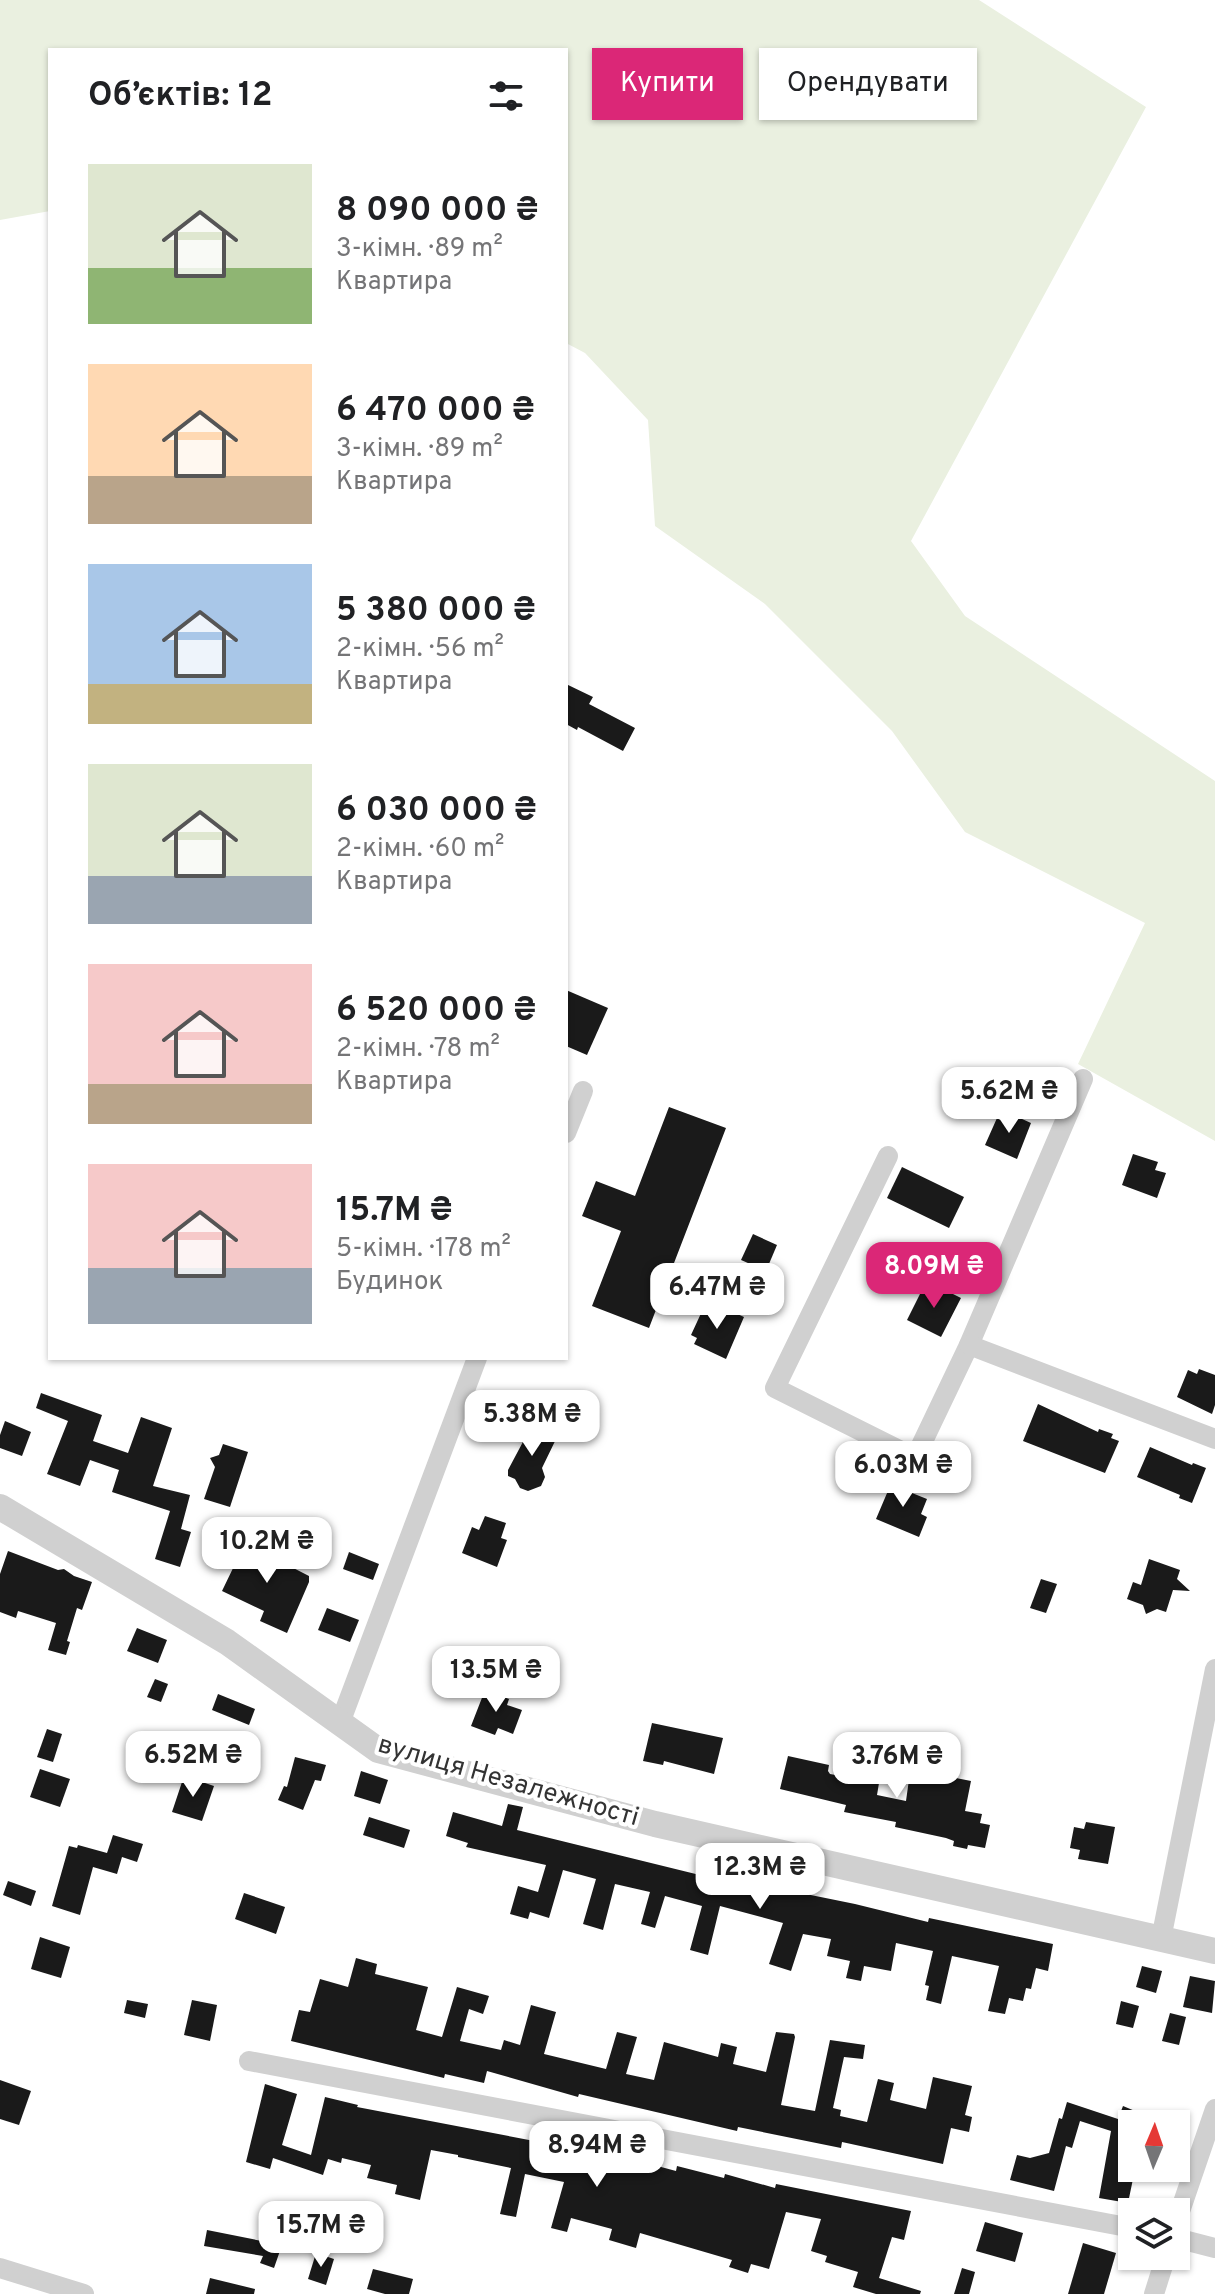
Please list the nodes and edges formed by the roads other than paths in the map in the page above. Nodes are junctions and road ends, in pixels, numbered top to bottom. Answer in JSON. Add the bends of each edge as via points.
{"nodes":[{"id":1,"x":1083,"y":1079,"type":"dead end"},
{"id":2,"x":583,"y":1091,"type":"dead end"},
{"id":3,"x":568,"y":1128,"type":"edge"},
{"id":4,"x":888,"y":1156,"type":"dead end"},
{"id":5,"x":969,"y":1345,"type":"junction"},
{"id":6,"x":476,"y":1360,"type":"edge"},
{"id":7,"x":1215,"y":1439,"type":"edge"},
{"id":8,"x":0,"y":1507,"type":"edge"},
{"id":9,"x":1215,"y":1669,"type":"edge"},
{"id":10,"x":340,"y":1723,"type":"junction"},
{"id":11,"x":1161,"y":1939,"type":"junction"},
{"id":12,"x":1215,"y":1951,"type":"edge"},
{"id":13,"x":249,"y":2061,"type":"dead end"},
{"id":14,"x":1215,"y":2109,"type":"edge"},
{"id":15,"x":1185,"y":2198,"type":"edge"},
{"id":16,"x":1118,"y":2225,"type":"edge"},
{"id":17,"x":1190,"y":2242,"type":"edge"},
{"id":18,"x":1215,"y":2248,"type":"edge"},
{"id":19,"x":0,"y":2268,"type":"edge"},
{"id":20,"x":1162,"y":2270,"type":"edge"},
{"id":21,"x":84,"y":2294,"type":"edge"},
{"id":22,"x":1154,"y":2294,"type":"edge"}],
"edges":[{"from":1,"to":5,"type":"street"},
{"from":2,"to":3,"type":"street"},
{"from":4,"to":5,"type":"street","via":[[775,1388],[915,1458]]},
{"from":5,"to":7,"type":"street"},
{"from":6,"to":10,"type":"street"},
{"from":8,"to":10,"type":"street","name":"вулиця Незалежності","via":[[227,1642]]},
{"from":9,"to":11,"type":"street"},
{"from":10,"to":11,"type":"street","name":"вулиця Незалежності","via":[[378,1750],[655,1824]]},
{"from":11,"to":12,"type":"street","name":"вулиця Незалежності"},
{"from":13,"to":16,"type":"street"},
{"from":14,"to":15,"type":"street"},
{"from":17,"to":18,"type":"street"},
{"from":19,"to":21,"type":"street"},
{"from":20,"to":22,"type":"street"}]}
